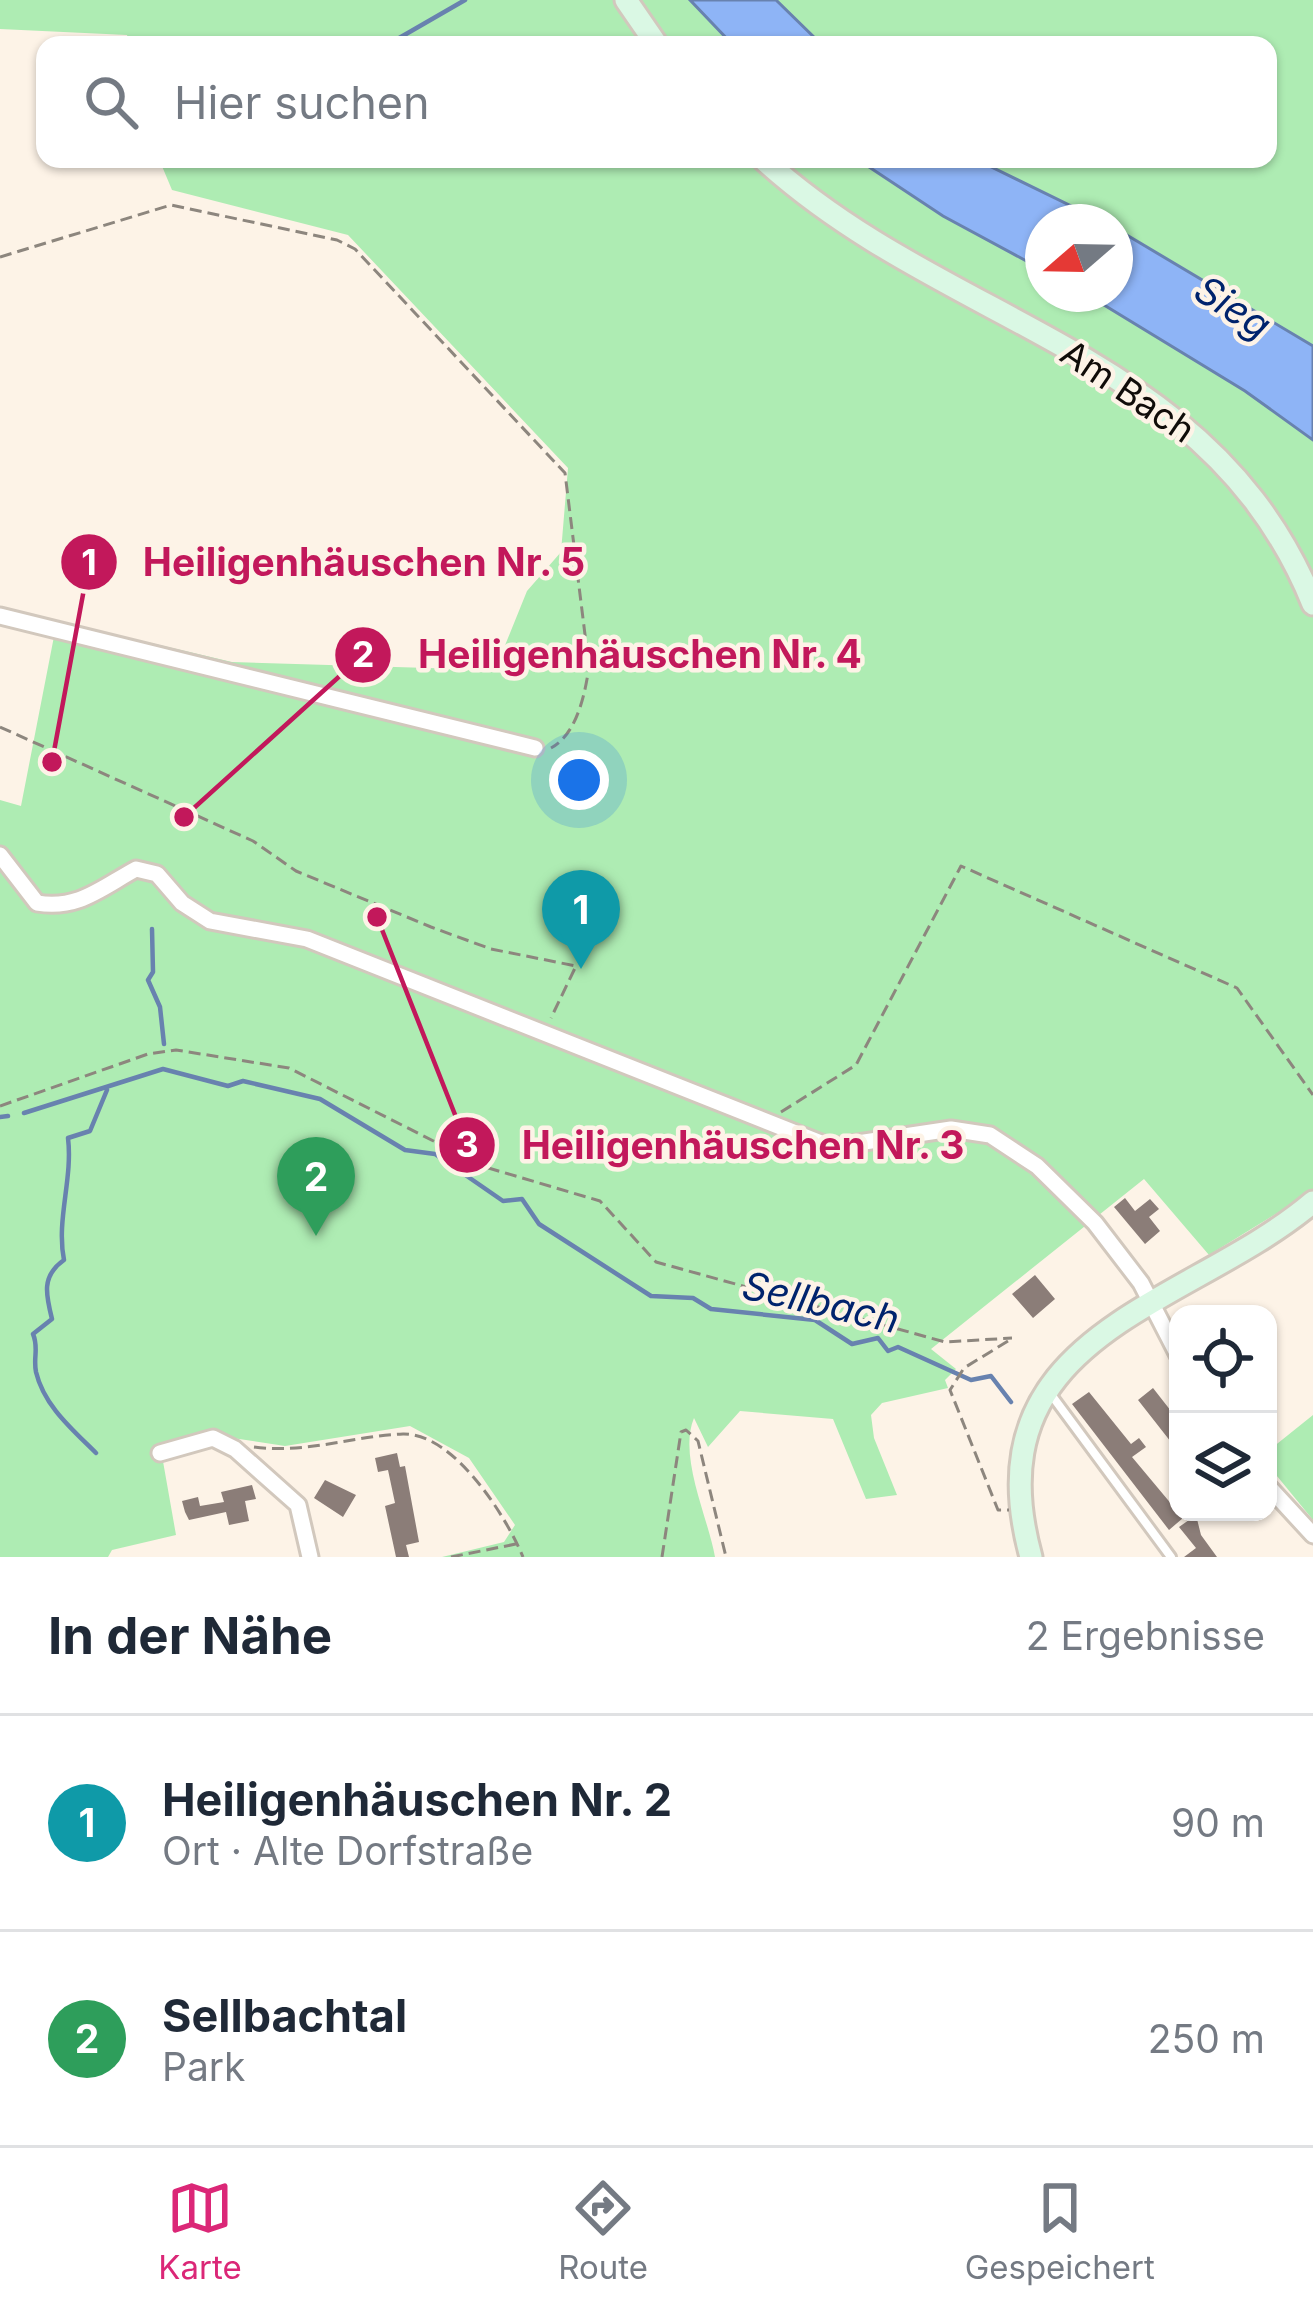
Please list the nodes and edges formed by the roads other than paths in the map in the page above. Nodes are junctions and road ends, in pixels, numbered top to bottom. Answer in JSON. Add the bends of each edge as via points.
{"nodes":[{"id":1,"x":626,"y":0,"type":"edge"},
{"id":2,"x":651,"y":36,"type":"edge"},
{"id":3,"x":774,"y":168,"type":"edge"},
{"id":4,"x":1313,"y":604,"type":"edge"},
{"id":5,"x":0,"y":616,"type":"edge"},
{"id":6,"x":535,"y":748,"type":"road end"},
{"id":7,"x":0,"y":855,"type":"edge"},
{"id":8,"x":1313,"y":1202,"type":"edge"},
{"id":9,"x":1151,"y":1300,"type":"junction"},
{"id":10,"x":1169,"y":1337,"type":"edge"},
{"id":11,"x":1049,"y":1391,"type":"junction"},
{"id":12,"x":160,"y":1453,"type":"dead end"},
{"id":13,"x":1277,"y":1496,"type":"edge"},
{"id":14,"x":1313,"y":1534,"type":"edge"},
{"id":15,"x":310,"y":1557,"type":"edge"},
{"id":16,"x":1031,"y":1557,"type":"edge"},
{"id":17,"x":1171,"y":1557,"type":"edge"}],
"edges":[{"from":1,"to":2,"type":"street"},
{"from":3,"to":4,"type":"street","name":"Am Bach","via":[[899,260],[1154,401],[1256,495]]},
{"from":5,"to":6,"type":"street"},
{"from":7,"to":9,"type":"street","via":[[37,903],[61,907],[136,869],[157,874],[210,921],[307,939],[831,1147],[951,1129],[991,1135],[1037,1166],[1095,1223]]},
{"from":8,"to":9,"type":"street"},
{"from":9,"to":10,"type":"street"},
{"from":9,"to":11,"type":"street","via":[[1099,1335]]},
{"from":11,"to":16,"type":"street","via":[[1024,1447]]},
{"from":11,"to":17,"type":"lane"},
{"from":12,"to":15,"type":"street","via":[[214,1438],[235,1449],[298,1505]]},
{"from":13,"to":14,"type":"street"}]}
